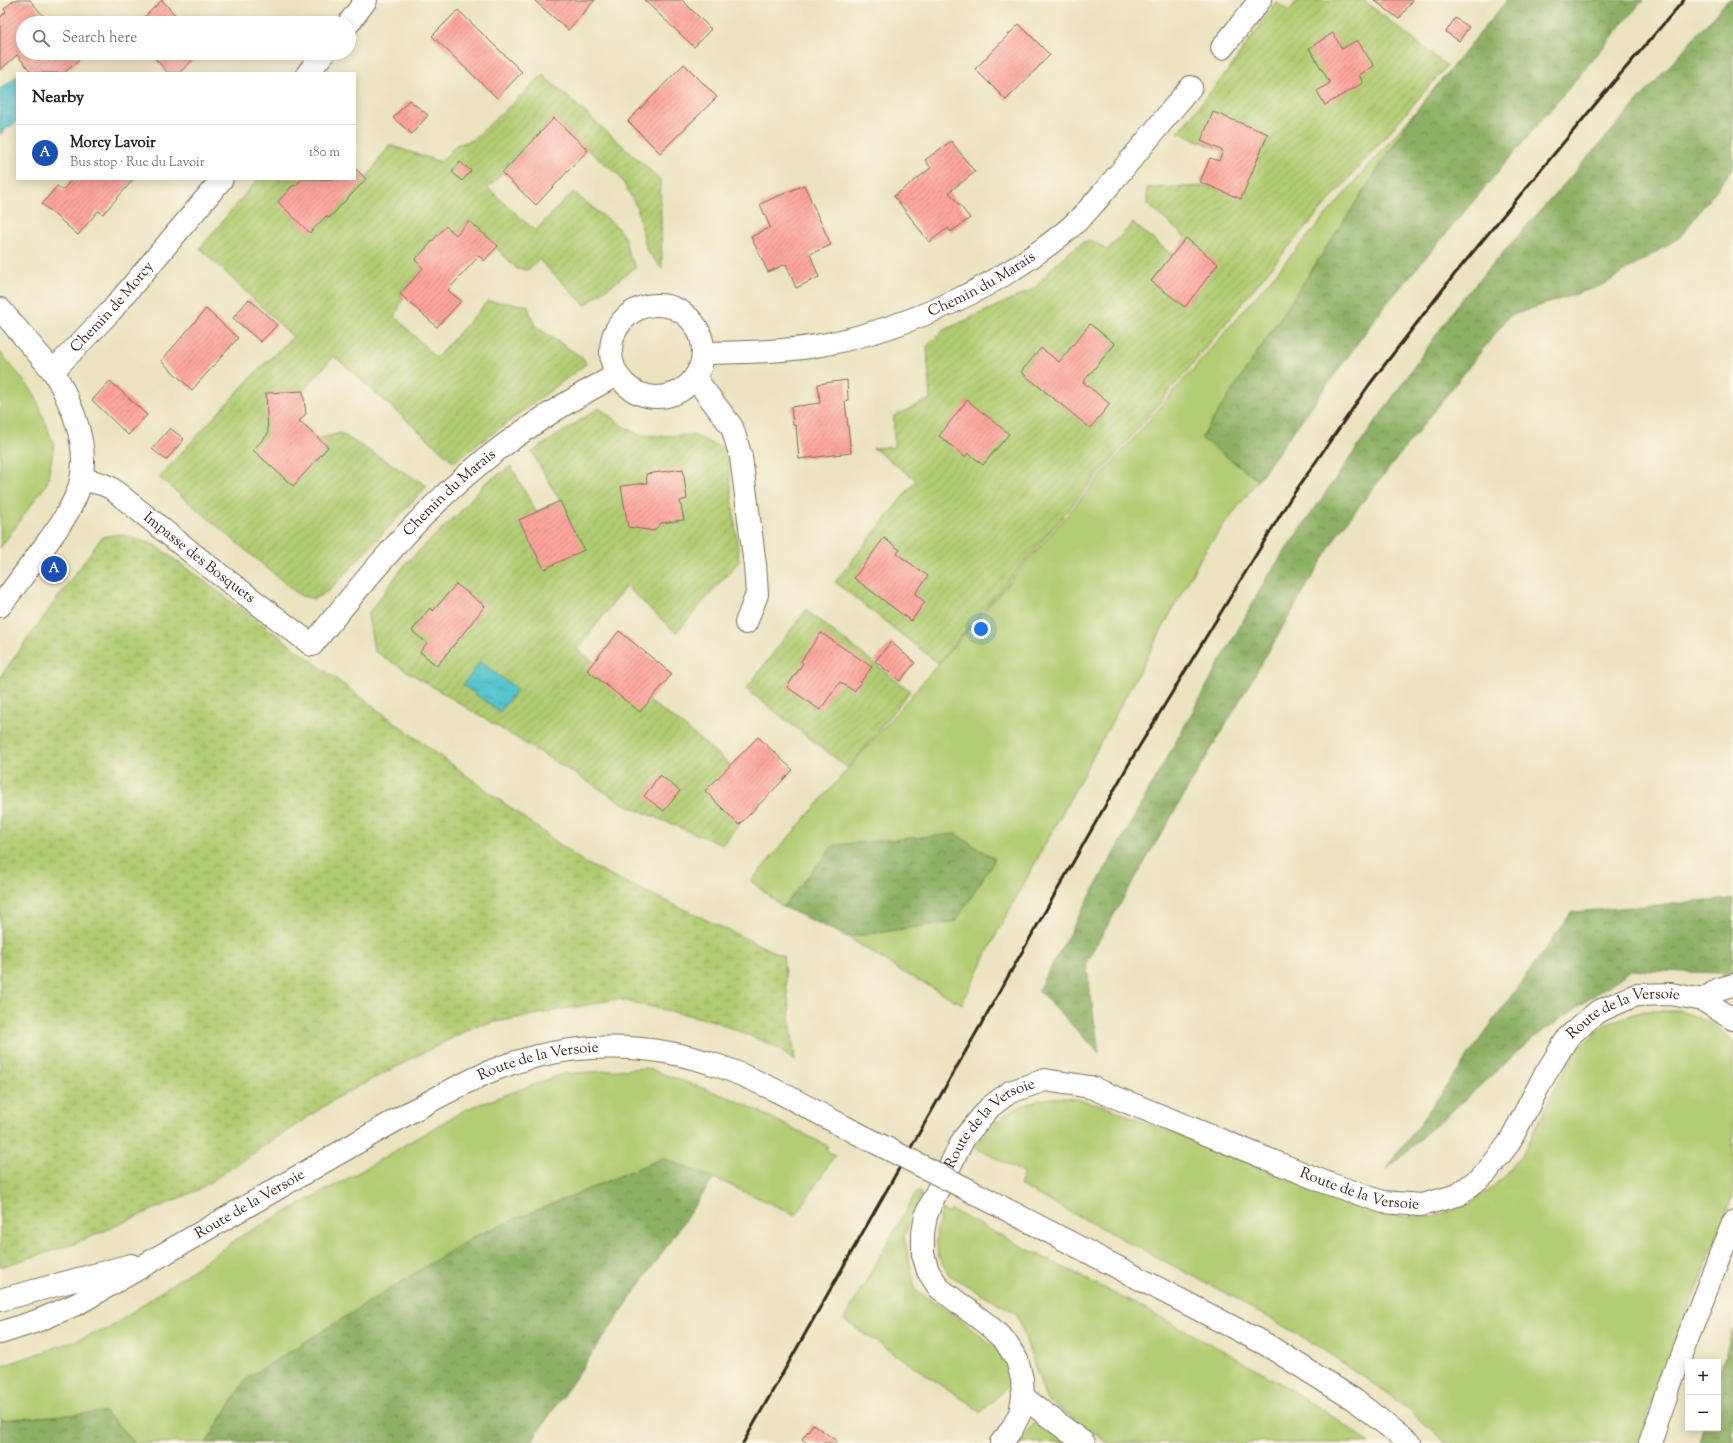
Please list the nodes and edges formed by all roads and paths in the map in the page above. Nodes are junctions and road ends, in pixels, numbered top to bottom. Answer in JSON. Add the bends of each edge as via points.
{"nodes":[{"id":1,"x":366,"y":0,"type":"edge"},
{"id":2,"x":1260,"y":0,"type":"edge"},
{"id":3,"x":354,"y":16,"type":"edge"},
{"id":4,"x":1222,"y":48,"type":"dead end"},
{"id":5,"x":318,"y":60,"type":"edge"},
{"id":6,"x":309,"y":72,"type":"edge"},
{"id":7,"x":1191,"y":87,"type":"dead end"},
{"id":8,"x":221,"y":180,"type":"edge"},
{"id":9,"x":0,"y":310,"type":"edge"},
{"id":10,"x":703,"y":352,"type":"junction"},
{"id":11,"x":53,"y":371,"type":"junction"},
{"id":12,"x":617,"y":375,"type":"junction"},
{"id":13,"x":694,"y":378,"type":"junction"},
{"id":14,"x":82,"y":479,"type":"junction"},
{"id":15,"x":0,"y":606,"type":"edge"},
{"id":16,"x":746,"y":623,"type":"dead end"},
{"id":17,"x":312,"y":645,"type":"joint"},
{"id":18,"x":1733,"y":985,"type":"edge"},
{"id":19,"x":1703,"y":1000,"type":"junction"},
{"id":20,"x":1733,"y":1019,"type":"edge"},
{"id":21,"x":1733,"y":1222,"type":"edge"},
{"id":22,"x":153,"y":1259,"type":"junction"},
{"id":23,"x":0,"y":1300,"type":"edge"},
{"id":24,"x":0,"y":1333,"type":"edge"},
{"id":25,"x":1023,"y":1396,"type":"junction"},
{"id":26,"x":1001,"y":1443,"type":"edge"},
{"id":27,"x":1084,"y":1443,"type":"edge"},
{"id":28,"x":1410,"y":1443,"type":"edge"},
{"id":29,"x":1650,"y":1443,"type":"edge"}],
"edges":[{"from":1,"to":3,"type":"street"},
{"from":2,"to":4,"type":"street"},
{"from":5,"to":6,"type":"street"},
{"from":7,"to":10,"type":"street","name":"Chemin du Marais","via":[[1105,191],[1066,231],[983,287],[895,326],[826,344],[758,352]]},
{"from":8,"to":11,"type":"street","name":"Chemin de Morcy","via":[[111,310]]},
{"from":9,"to":11,"type":"street"},
{"from":10,"to":12,"type":"street","via":[[701,336],[693,322],[681,311],[666,305],[649,305],[626,316],[612,336],[611,361]]},
{"from":10,"to":13,"type":"street","via":[[701,366]]},
{"from":11,"to":14,"type":"street","via":[[65,393],[80,437],[84,464]]},
{"from":12,"to":13,"type":"street","via":[[627,386],[640,394],[655,397],[670,395],[684,389]]},
{"from":12,"to":17,"type":"street","name":"Chemin du Marais","via":[[576,396],[509,440],[452,488],[357,590]]},
{"from":13,"to":16,"type":"street","via":[[732,426],[741,457],[756,565],[757,594]]},
{"from":14,"to":15,"type":"street","via":[[67,515]]},
{"from":14,"to":17,"type":"street","name":"Impasse des Bosquets","via":[[111,488]]},
{"from":18,"to":19,"type":"street","via":[[1718,989]]},
{"from":19,"to":20,"type":"street","name":"Route de la Versoie"},
{"from":19,"to":25,"type":"street","name":"Route de la Versoie","via":[[1671,994],[1636,996],[1597,1012],[1568,1038],[1543,1078],[1509,1143],[1486,1173],[1458,1195],[1421,1205],[1383,1202],[1369,1198],[1090,1087],[1045,1080],[1010,1092],[990,1107],[964,1138],[926,1216],[923,1254],[928,1271],[939,1288],[988,1325],[1004,1341],[1017,1360]]},
{"from":21,"to":29,"type":"street"},
{"from":22,"to":23,"type":"street","name":"Route de la Versoie"},
{"from":22,"to":24,"type":"street","name":"Route de la Versoie","via":[[77,1304]]},
{"from":22,"to":28,"type":"street","name":"Route de la Versoie","bridge":true,"via":[[410,1112],[491,1071],[554,1052],[621,1047],[654,1050],[718,1066],[749,1078],[1267,1345],[1353,1399]]},
{"from":25,"to":26,"type":"street","name":"Route de la Versoie","via":[[1020,1413]]},
{"from":25,"to":27,"type":"street"}]}
